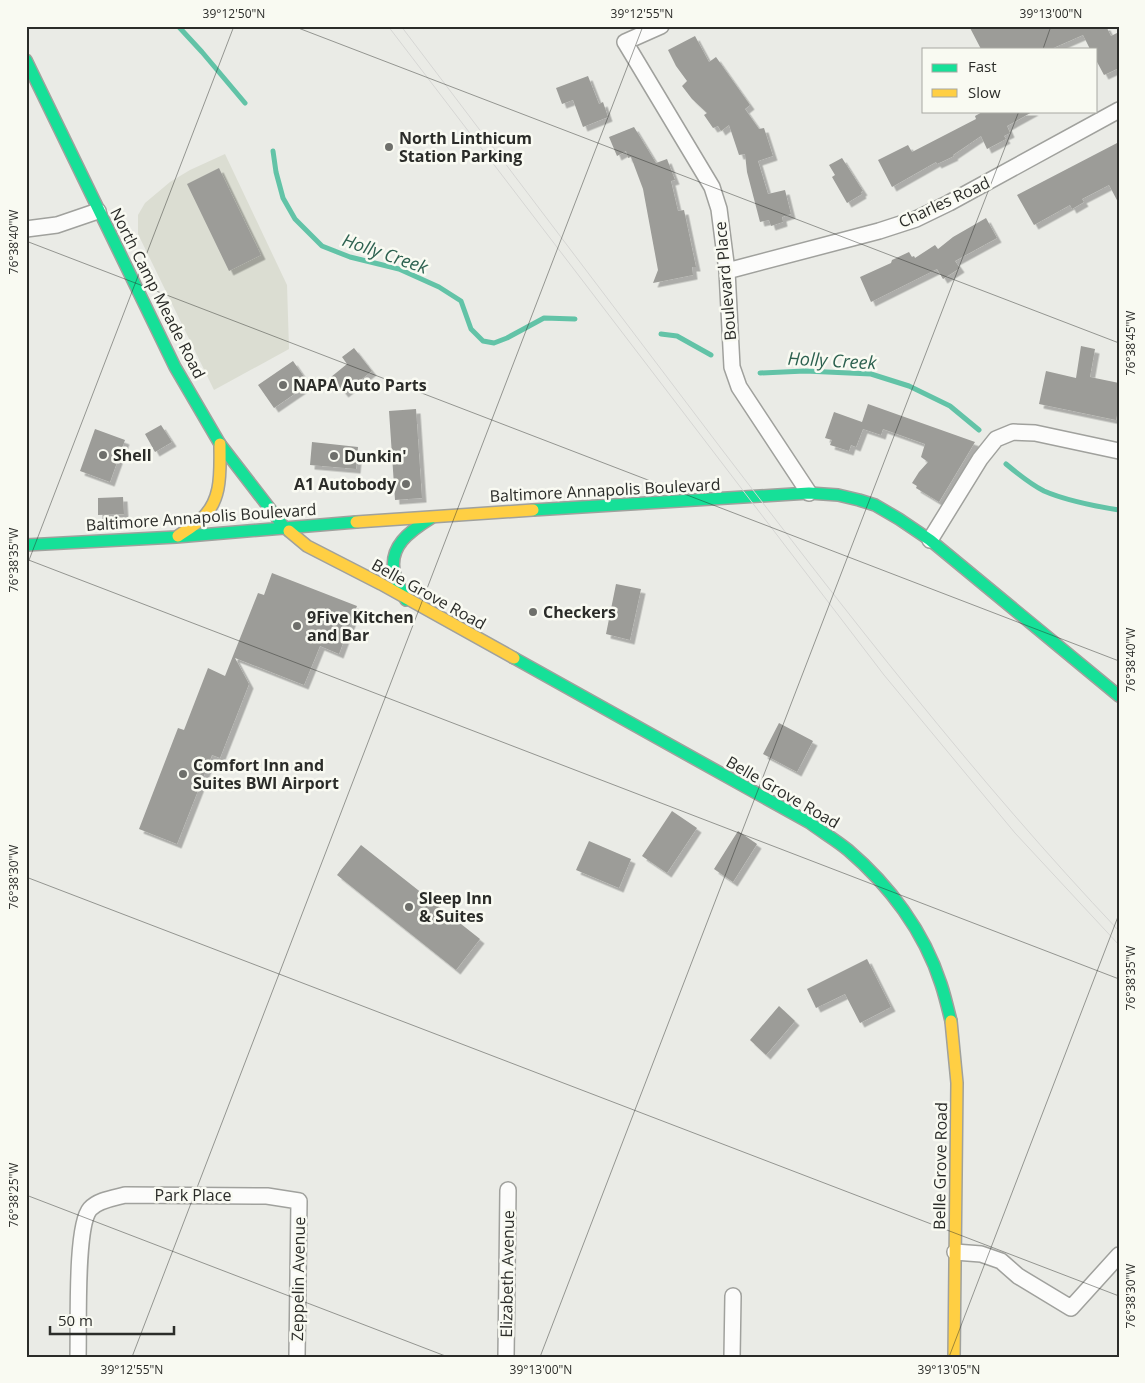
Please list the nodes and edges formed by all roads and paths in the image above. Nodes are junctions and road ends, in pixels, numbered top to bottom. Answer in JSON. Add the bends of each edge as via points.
{"nodes":[{"id":1,"x":661,"y":26,"type":"edge"},
{"id":2,"x":26,"y":60,"type":"edge"},
{"id":3,"x":1119,"y":110,"type":"edge"},
{"id":4,"x":98,"y":210,"type":"junction"},
{"id":5,"x":26,"y":229,"type":"edge"},
{"id":6,"x":727,"y":271,"type":"junction"},
{"id":7,"x":220,"y":444,"type":"junction"},
{"id":8,"x":1119,"y":451,"type":"edge"},
{"id":9,"x":809,"y":493,"type":"junction"},
{"id":10,"x":434,"y":516,"type":"junction"},
{"id":11,"x":284,"y":528,"type":"junction"},
{"id":12,"x":176,"y":537,"type":"junction"},
{"id":13,"x":930,"y":540,"type":"junction"},
{"id":14,"x":26,"y":545,"type":"edge"},
{"id":15,"x":406,"y":600,"type":"junction"},
{"id":16,"x":1119,"y":696,"type":"edge"},
{"id":17,"x":508,"y":1190,"type":"dead end"},
{"id":18,"x":299,"y":1201,"type":"joint"},
{"id":19,"x":955,"y":1252,"type":"junction"},
{"id":20,"x":1119,"y":1255,"type":"edge"},
{"id":21,"x":733,"y":1296,"type":"dead end"},
{"id":22,"x":78,"y":1357,"type":"edge"},
{"id":23,"x":297,"y":1357,"type":"edge"},
{"id":24,"x":506,"y":1357,"type":"edge"},
{"id":25,"x":732,"y":1357,"type":"edge"},
{"id":26,"x":954,"y":1357,"type":"edge"}],
"edges":[{"from":1,"to":6,"type":"street","name":"Boulevard Place","via":[[624,42],[712,187],[719,209]]},
{"from":2,"to":4,"type":"main road","name":"North Camp Meade Road"},
{"from":3,"to":6,"type":"street","name":"Charles Road","via":[[916,218],[879,231]]},
{"from":4,"to":5,"type":"street","via":[[58,225]]},
{"from":4,"to":7,"type":"main road","name":"North Camp Meade Road","via":[[175,367]]},
{"from":6,"to":9,"type":"street","name":"Boulevard Place","via":[[732,367],[739,387]]},
{"from":7,"to":11,"type":"main road","name":"North Camp Meade Road"},
{"from":7,"to":12,"type":"main road","via":[[219,492],[212,507],[201,520]]},
{"from":8,"to":13,"type":"street","via":[[1035,433],[1013,432],[996,438]]},
{"from":9,"to":10,"type":"main road","name":"Baltimore Annapolis Boulevard"},
{"from":9,"to":13,"type":"main road","name":"Baltimore Annapolis Boulevard","via":[[835,494],[866,502]]},
{"from":10,"to":11,"type":"main road","name":"Baltimore Annapolis Boulevard"},
{"from":10,"to":15,"type":"main road","via":[[407,534],[397,545],[393,556],[394,570]]},
{"from":11,"to":12,"type":"main road","name":"Baltimore Annapolis Boulevard"},
{"from":11,"to":15,"type":"main road","name":"Belle Grove Road","via":[[307,546]]},
{"from":12,"to":14,"type":"main road","name":"Baltimore Annapolis Boulevard"},
{"from":13,"to":16,"type":"main road","name":"Baltimore Annapolis Boulevard"},
{"from":15,"to":19,"type":"main road","name":"Belle Grove Road","via":[[810,823],[847,849],[904,910],[922,939],[941,983],[952,1026],[957,1083]]},
{"from":17,"to":24,"type":"street","name":"Elizabeth Avenue"},
{"from":18,"to":22,"type":"street","name":"Park Place","via":[[267,1196],[125,1195],[105,1200],[90,1210],[80,1245]]},
{"from":18,"to":23,"type":"street","name":"Zeppelin Avenue"},
{"from":19,"to":20,"type":"street","via":[[981,1254],[1001,1261],[1018,1276],[1070,1308]]},
{"from":19,"to":26,"type":"main road","name":"Belle Grove Road"},
{"from":21,"to":25,"type":"street"}]}
